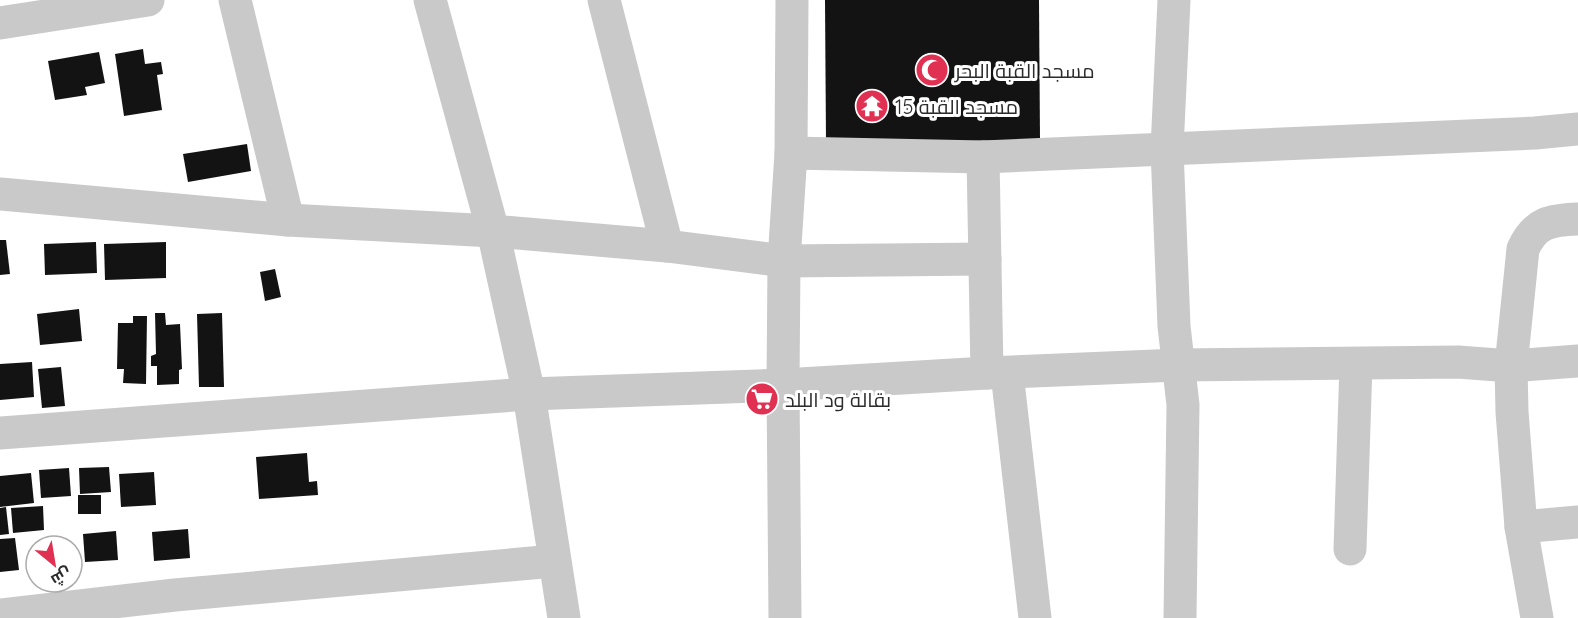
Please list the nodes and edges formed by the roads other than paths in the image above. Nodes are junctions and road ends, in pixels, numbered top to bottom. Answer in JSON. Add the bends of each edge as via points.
{"nodes":[{"id":1,"x":148,"y":0,"type":"edge"},
{"id":2,"x":236,"y":0,"type":"edge"},
{"id":3,"x":430,"y":0,"type":"edge"},
{"id":4,"x":604,"y":0,"type":"edge"},
{"id":5,"x":792,"y":0,"type":"edge"},
{"id":6,"x":1174,"y":0,"type":"edge"},
{"id":7,"x":19,"y":14,"type":"edge"},
{"id":8,"x":1578,"y":129,"type":"edge"},
{"id":9,"x":1167,"y":149,"type":"junction"},
{"id":10,"x":791,"y":153,"type":"junction"},
{"id":11,"x":983,"y":157,"type":"junction"},
{"id":12,"x":0,"y":194,"type":"edge"},
{"id":13,"x":1578,"y":219,"type":"edge"},
{"id":14,"x":288,"y":220,"type":"junction"},
{"id":15,"x":493,"y":231,"type":"junction"},
{"id":16,"x":667,"y":246,"type":"junction"},
{"id":17,"x":985,"y":259,"type":"junction"},
{"id":18,"x":784,"y":261,"type":"junction"},
{"id":19,"x":1578,"y":361,"type":"edge"},
{"id":20,"x":1356,"y":364,"type":"junction"},
{"id":21,"x":1179,"y":365,"type":"junction"},
{"id":22,"x":1511,"y":366,"type":"junction"},
{"id":23,"x":997,"y":373,"type":"junction"},
{"id":24,"x":783,"y":385,"type":"junction"},
{"id":25,"x":529,"y":394,"type":"junction"},
{"id":26,"x":0,"y":433,"type":"edge"},
{"id":27,"x":1578,"y":522,"type":"edge"},
{"id":28,"x":1521,"y":527,"type":"junction"},
{"id":29,"x":1350,"y":549,"type":"dead end"},
{"id":30,"x":554,"y":561,"type":"junction"},
{"id":31,"x":177,"y":606,"type":"edge"},
{"id":32,"x":0,"y":615,"type":"edge"},
{"id":33,"x":564,"y":618,"type":"edge"},
{"id":34,"x":784,"y":618,"type":"edge"},
{"id":35,"x":1035,"y":618,"type":"edge"},
{"id":36,"x":1180,"y":618,"type":"edge"},
{"id":37,"x":1537,"y":618,"type":"edge"}],
"edges":[{"from":1,"to":7,"type":"street"},
{"from":2,"to":14,"type":"street"},
{"from":3,"to":15,"type":"street"},
{"from":4,"to":16,"type":"street"},
{"from":5,"to":10,"type":"street"},
{"from":6,"to":9,"type":"street"},
{"from":8,"to":9,"type":"street"},
{"from":9,"to":11,"type":"street"},
{"from":9,"to":21,"type":"street"},
{"from":10,"to":11,"type":"street"},
{"from":10,"to":18,"type":"street"},
{"from":11,"to":17,"type":"street"},
{"from":12,"to":14,"type":"street"},
{"from":13,"to":22,"type":"street","via":[[1548,222],[1527,240]]},
{"from":14,"to":15,"type":"street"},
{"from":15,"to":16,"type":"street"},
{"from":15,"to":25,"type":"street"},
{"from":16,"to":18,"type":"street"},
{"from":17,"to":18,"type":"street"},
{"from":17,"to":23,"type":"street"},
{"from":18,"to":24,"type":"street"},
{"from":19,"to":22,"type":"street"},
{"from":20,"to":21,"type":"street"},
{"from":20,"to":22,"type":"street","via":[[1458,362]]},
{"from":20,"to":29,"type":"street"},
{"from":21,"to":23,"type":"street"},
{"from":21,"to":36,"type":"street","via":[[1183,405]]},
{"from":22,"to":28,"type":"street"},
{"from":23,"to":24,"type":"street"},
{"from":23,"to":35,"type":"street"},
{"from":24,"to":25,"type":"street"},
{"from":24,"to":34,"type":"street"},
{"from":25,"to":26,"type":"street"},
{"from":25,"to":30,"type":"street"},
{"from":27,"to":28,"type":"street"},
{"from":28,"to":37,"type":"street"},
{"from":30,"to":31,"type":"street"},
{"from":30,"to":33,"type":"street"},
{"from":31,"to":32,"type":"street"}]}
